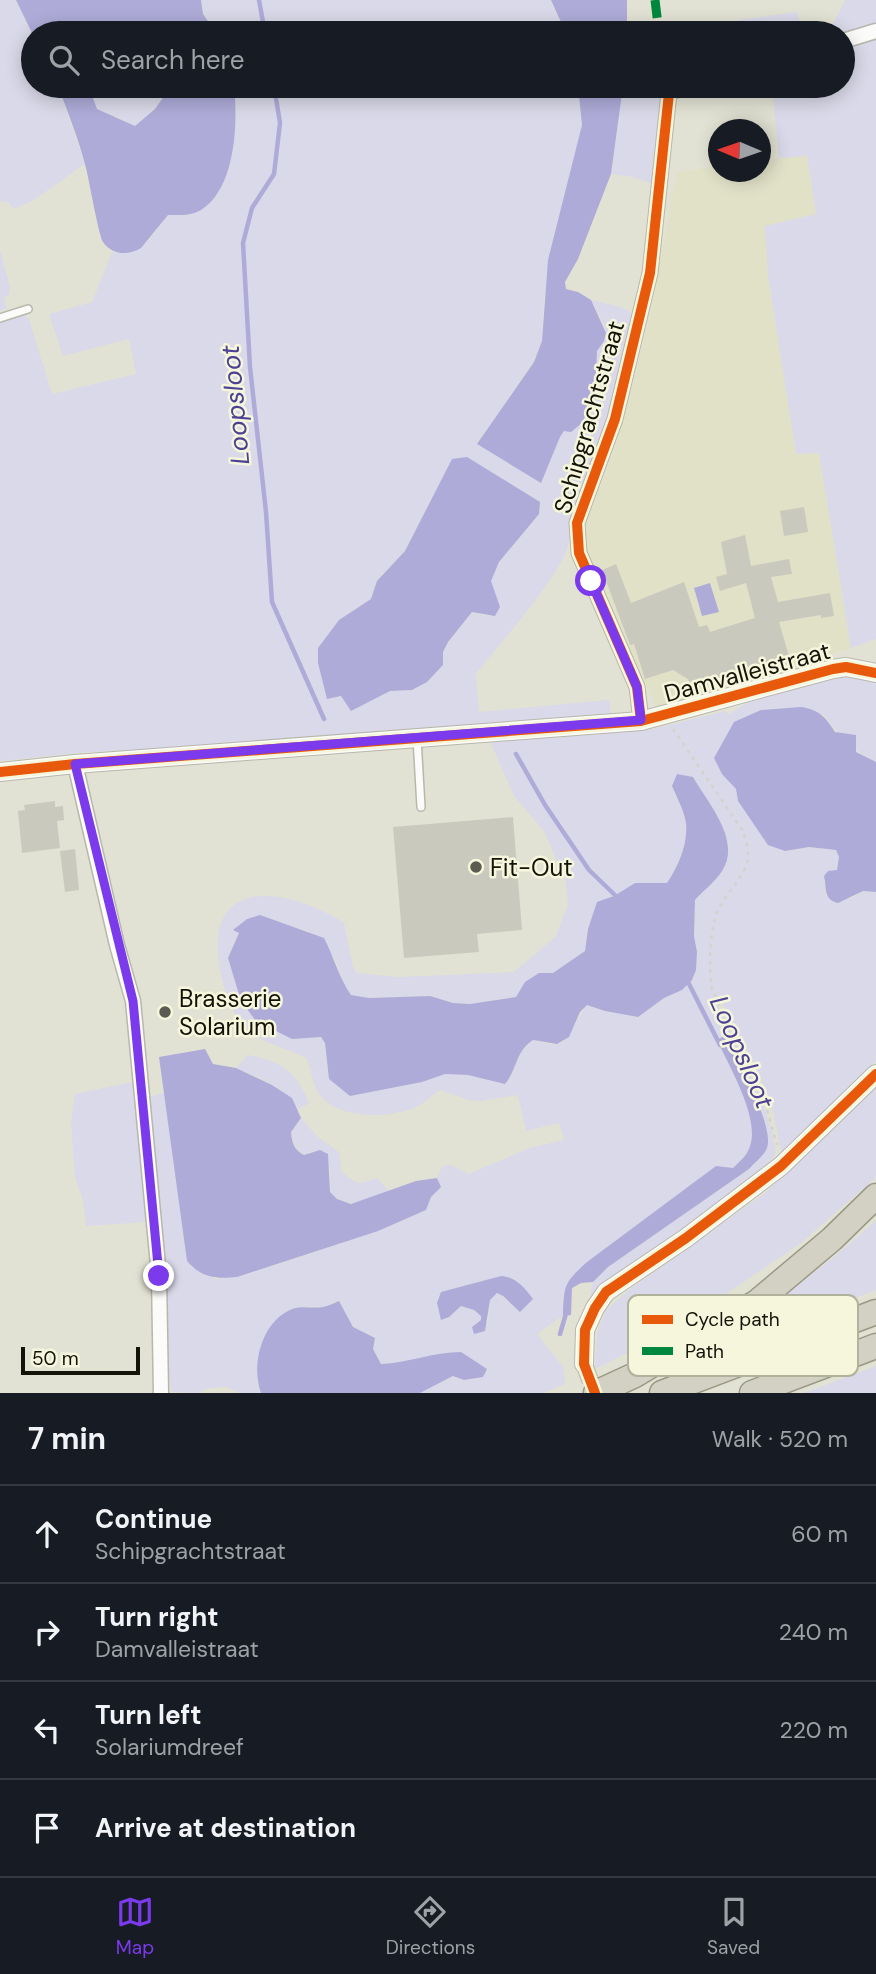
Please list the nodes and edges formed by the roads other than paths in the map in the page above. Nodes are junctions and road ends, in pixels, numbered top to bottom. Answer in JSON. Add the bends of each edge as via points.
{"nodes":[{"id":1,"x":876,"y":31,"type":"edge"},
{"id":2,"x":855,"y":37,"type":"edge"},
{"id":3,"x":668,"y":98,"type":"edge"},
{"id":4,"x":28,"y":309,"type":"dead end"},
{"id":5,"x":0,"y":318,"type":"edge"},
{"id":6,"x":876,"y":673,"type":"edge"},
{"id":7,"x":641,"y":720,"type":"junction"},
{"id":8,"x":417,"y":738,"type":"junction"},
{"id":9,"x":75,"y":764,"type":"junction"},
{"id":10,"x":0,"y":772,"type":"edge"},
{"id":11,"x":421,"y":807,"type":"dead end"},
{"id":12,"x":876,"y":1074,"type":"edge"},
{"id":13,"x":876,"y":1196,"type":"edge"},
{"id":14,"x":766,"y":1295,"type":"edge"},
{"id":15,"x":876,"y":1312,"type":"edge"},
{"id":16,"x":858,"y":1319,"type":"edge"},
{"id":17,"x":876,"y":1346,"type":"edge"},
{"id":18,"x":858,"y":1353,"type":"edge"},
{"id":19,"x":584,"y":1364,"type":"tunnel mouth"},
{"id":20,"x":633,"y":1376,"type":"edge"},
{"id":21,"x":708,"y":1376,"type":"edge"},
{"id":22,"x":797,"y":1376,"type":"edge"},
{"id":23,"x":160,"y":1393,"type":"edge"},
{"id":24,"x":596,"y":1393,"type":"edge"},
{"id":25,"x":663,"y":1393,"type":"edge"},
{"id":26,"x":752,"y":1393,"type":"edge"}],
"edges":[{"from":1,"to":2,"type":"street"},
{"from":3,"to":7,"type":"street","name":"Schipgrachtstraat","via":[[650,274],[615,419],[577,523],[579,553],[637,687]]},
{"from":4,"to":5,"type":"lane"},
{"from":6,"to":7,"type":"street","name":"Damvalleistraat","via":[[833,669]]},
{"from":7,"to":8,"type":"street","name":"Damvalleistraat"},
{"from":8,"to":9,"type":"street","name":"Damvalleistraat"},
{"from":8,"to":11,"type":"lane"},
{"from":9,"to":10,"type":"street","name":"Damvalleistraat"},
{"from":9,"to":23,"type":"street","via":[[133,1001],[159,1276]]},
{"from":12,"to":19,"type":"street","via":[[781,1166],[607,1292],[585,1330]]},
{"from":13,"to":14,"type":"highway"},
{"from":15,"to":16,"type":"highway"},
{"from":17,"to":18,"type":"highway"},
{"from":20,"to":24,"type":"highway"},
{"from":21,"to":25,"type":"highway"},
{"from":22,"to":26,"type":"highway"}]}
